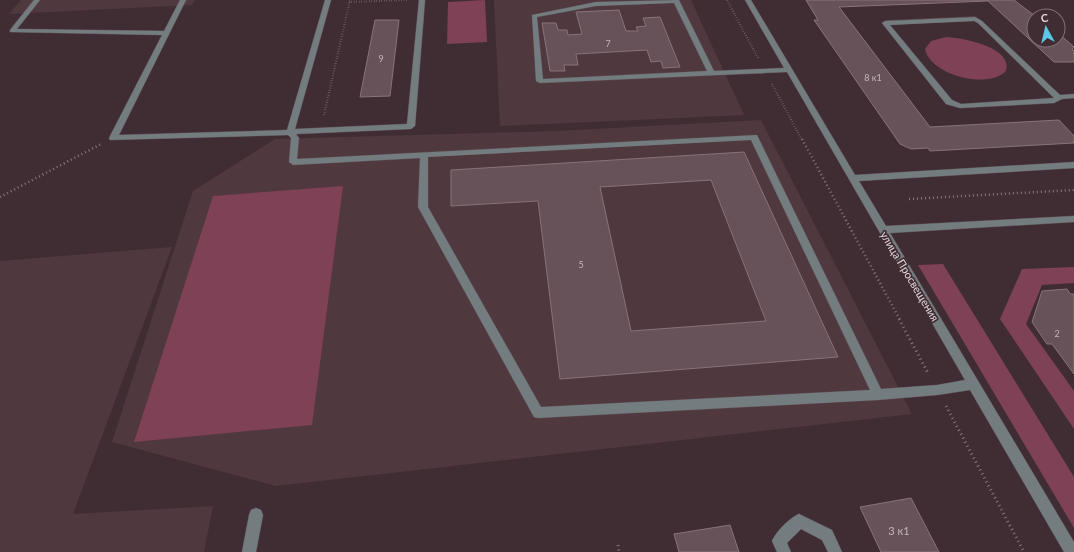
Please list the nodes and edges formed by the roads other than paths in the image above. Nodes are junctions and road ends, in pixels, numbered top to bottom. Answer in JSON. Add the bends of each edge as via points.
{"nodes":[{"id":1,"x":36,"y":0,"type":"edge"},
{"id":2,"x":182,"y":0,"type":"edge"},
{"id":3,"x":328,"y":0,"type":"edge"},
{"id":4,"x":422,"y":0,"type":"edge"},
{"id":5,"x":748,"y":0,"type":"edge"},
{"id":6,"x":166,"y":33,"type":"junction"},
{"id":7,"x":789,"y":70,"type":"junction"},
{"id":8,"x":712,"y":74,"type":"junction"},
{"id":9,"x":1070,"y":96,"type":"edge"},
{"id":10,"x":1058,"y":97,"type":"junction"},
{"id":11,"x":1074,"y":103,"type":"edge"},
{"id":12,"x":290,"y":132,"type":"junction"},
{"id":13,"x":424,"y":154,"type":"junction"},
{"id":14,"x":1074,"y":166,"type":"edge"},
{"id":15,"x":852,"y":178,"type":"junction"},
{"id":16,"x":1074,"y":219,"type":"edge"},
{"id":17,"x":883,"y":230,"type":"junction"},
{"id":18,"x":974,"y":384,"type":"junction"},
{"id":19,"x":878,"y":395,"type":"junction"},
{"id":20,"x":256,"y":515,"type":"dead end"},
{"id":21,"x":249,"y":552,"type":"edge"},
{"id":22,"x":784,"y":552,"type":"edge"},
{"id":23,"x":835,"y":552,"type":"edge"},
{"id":24,"x":1072,"y":552,"type":"edge"}],
"edges":[{"from":1,"to":6,"type":"street","via":[[12,32]]},
{"from":2,"to":6,"type":"street"},
{"from":3,"to":12,"type":"street"},
{"from":4,"to":12,"type":"street","via":[[411,126]]},
{"from":5,"to":7,"type":"street","name":"улица Просвещения"},
{"from":6,"to":12,"type":"street","via":[[113,138]]},
{"from":7,"to":8,"type":"street"},
{"from":7,"to":15,"type":"street","name":"улица Просвещения"},
{"from":8,"to":8,"type":"street","via":[[540,81],[534,16],[596,4],[676,2]]},
{"from":9,"to":10,"type":"street"},
{"from":9,"to":11,"type":"street"},
{"from":10,"to":10,"type":"street","via":[[1054,101],[960,106],[954,104],[944,96],[885,23],[975,19]]},
{"from":12,"to":13,"type":"street","via":[[295,138],[293,162]]},
{"from":13,"to":19,"type":"street","via":[[754,137]]},
{"from":13,"to":19,"type":"street","via":[[423,207],[538,414]]},
{"from":14,"to":15,"type":"street"},
{"from":15,"to":17,"type":"street","name":"улица Просвещения"},
{"from":16,"to":17,"type":"street"},
{"from":17,"to":18,"type":"street","name":"улица Просвещения"},
{"from":18,"to":19,"type":"street"},
{"from":18,"to":24,"type":"street","name":"улица Просвещения"},
{"from":20,"to":21,"type":"street"},
{"from":22,"to":23,"type":"street","via":[[779,541],[799,522],[827,535]]}]}
